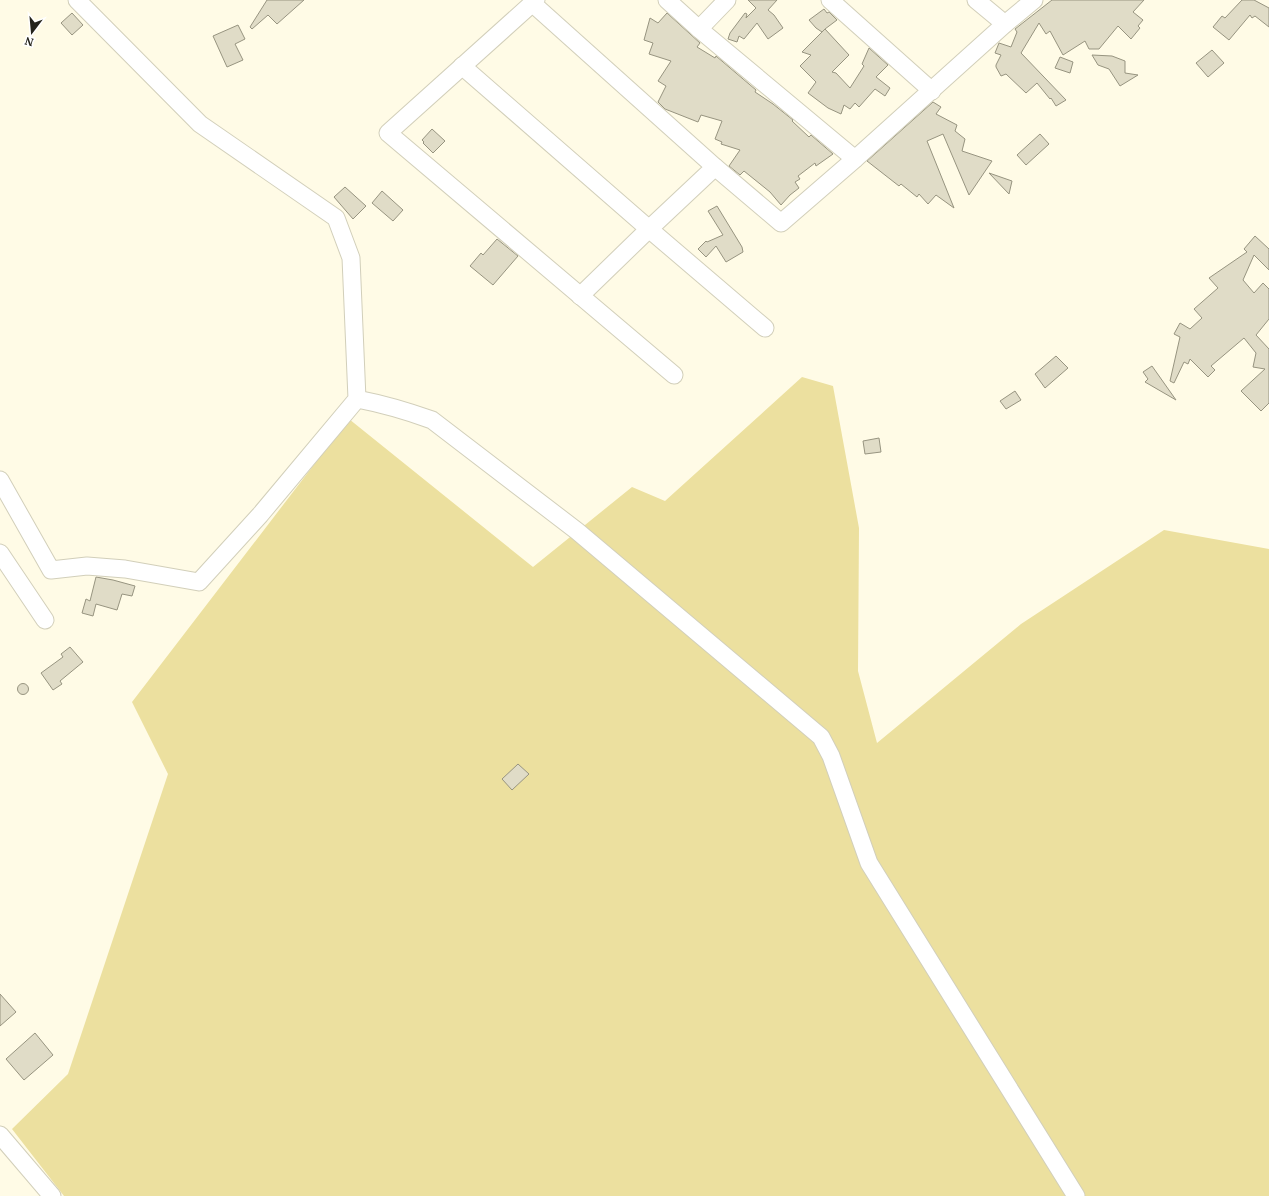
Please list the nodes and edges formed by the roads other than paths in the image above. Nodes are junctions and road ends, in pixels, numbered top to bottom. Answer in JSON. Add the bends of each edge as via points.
{"nodes":[{"id":1,"x":77,"y":0,"type":"edge"},
{"id":2,"x":667,"y":0,"type":"edge"},
{"id":3,"x":727,"y":0,"type":"edge"},
{"id":4,"x":830,"y":0,"type":"edge"},
{"id":5,"x":976,"y":0,"type":"edge"},
{"id":6,"x":1034,"y":0,"type":"edge"},
{"id":7,"x":534,"y":2,"type":"edge"},
{"id":8,"x":1004,"y":24,"type":"junction"},
{"id":9,"x":700,"y":29,"type":"junction"},
{"id":10,"x":462,"y":66,"type":"junction"},
{"id":11,"x":932,"y":90,"type":"junction"},
{"id":12,"x":855,"y":159,"type":"junction"},
{"id":13,"x":715,"y":167,"type":"junction"},
{"id":14,"x":648,"y":229,"type":"junction"},
{"id":15,"x":580,"y":296,"type":"junction"},
{"id":16,"x":765,"y":328,"type":"dead end"},
{"id":17,"x":674,"y":375,"type":"dead end"},
{"id":18,"x":357,"y":399,"type":"junction"},
{"id":19,"x":0,"y":480,"type":"edge"},
{"id":20,"x":0,"y":553,"type":"edge"},
{"id":21,"x":45,"y":620,"type":"dead end"},
{"id":22,"x":0,"y":1135,"type":"edge"},
{"id":23,"x":52,"y":1196,"type":"edge"},
{"id":24,"x":1076,"y":1196,"type":"edge"}],
"edges":[{"from":1,"to":18,"type":"street","via":[[200,124],[336,218],[351,258]]},
{"from":2,"to":9,"type":"street"},
{"from":3,"to":9,"type":"street"},
{"from":4,"to":11,"type":"street"},
{"from":5,"to":8,"type":"street"},
{"from":6,"to":8,"type":"street"},
{"from":7,"to":10,"type":"street"},
{"from":7,"to":13,"type":"street"},
{"from":8,"to":11,"type":"street"},
{"from":9,"to":12,"type":"street"},
{"from":10,"to":14,"type":"street"},
{"from":10,"to":15,"type":"street","via":[[388,133]]},
{"from":11,"to":12,"type":"street"},
{"from":12,"to":13,"type":"street","via":[[781,223]]},
{"from":13,"to":14,"type":"street"},
{"from":14,"to":15,"type":"street"},
{"from":14,"to":16,"type":"street"},
{"from":15,"to":17,"type":"street"},
{"from":18,"to":19,"type":"street","via":[[260,515],[199,582],[125,569],[87,566],[51,570]]},
{"from":18,"to":24,"type":"street","via":[[432,420],[577,531],[821,737],[831,756],[869,863]]},
{"from":20,"to":21,"type":"street"},
{"from":22,"to":23,"type":"street"}]}
